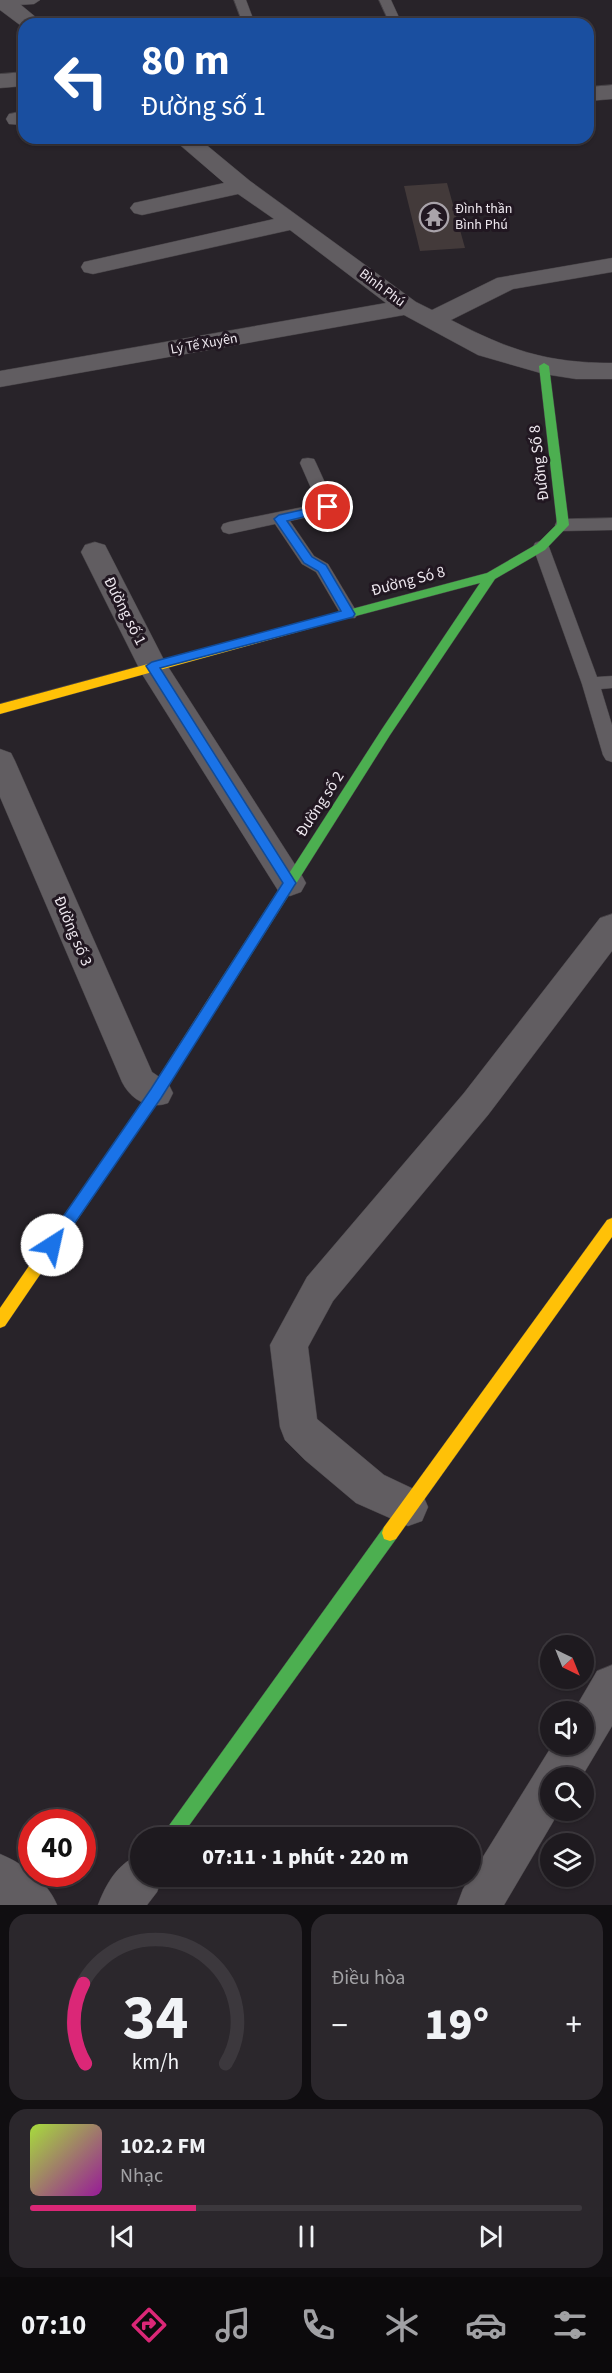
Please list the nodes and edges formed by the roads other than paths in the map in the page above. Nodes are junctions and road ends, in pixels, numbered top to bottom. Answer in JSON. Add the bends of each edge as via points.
{"nodes":[{"id":1,"x":34,"y":0,"type":"edge"},
{"id":2,"x":240,"y":0,"type":"edge"},
{"id":3,"x":386,"y":0,"type":"edge"},
{"id":4,"x":2,"y":1,"type":"edge"},
{"id":5,"x":25,"y":18,"type":"edge"},
{"id":6,"x":247,"y":18,"type":"edge"},
{"id":7,"x":394,"y":18,"type":"edge"},
{"id":8,"x":18,"y":80,"type":"edge"},
{"id":9,"x":0,"y":81,"type":"edge"},
{"id":10,"x":612,"y":92,"type":"edge"},
{"id":11,"x":594,"y":94,"type":"edge"},
{"id":12,"x":191,"y":144,"type":"edge"},
{"id":13,"x":242,"y":186,"type":"junction"},
{"id":14,"x":142,"y":208,"type":"dead end"},
{"id":15,"x":294,"y":222,"type":"junction"},
{"id":16,"x":612,"y":265,"type":"edge"},
{"id":17,"x":93,"y":267,"type":"dead end"},
{"id":18,"x":407,"y":307,"type":"junction"},
{"id":19,"x":431,"y":320,"type":"junction"},
{"id":20,"x":544,"y":366,"type":"junction"},
{"id":21,"x":612,"y":371,"type":"edge"},
{"id":22,"x":0,"y":379,"type":"edge"},
{"id":23,"x":308,"y":463,"type":"dead end"},
{"id":24,"x":279,"y":519,"type":"junction"},
{"id":25,"x":612,"y":524,"type":"edge"},
{"id":26,"x":563,"y":525,"type":"junction"},
{"id":27,"x":229,"y":528,"type":"dead end"},
{"id":28,"x":541,"y":548,"type":"junction"},
{"id":29,"x":95,"y":552,"type":"dead end"},
{"id":30,"x":491,"y":576,"type":"junction"},
{"id":31,"x":349,"y":614,"type":"junction"},
{"id":32,"x":152,"y":666,"type":"junction"},
{"id":33,"x":612,"y":682,"type":"edge"},
{"id":34,"x":591,"y":684,"type":"junction"},
{"id":35,"x":0,"y":709,"type":"edge"},
{"id":36,"x":612,"y":755,"type":"edge"},
{"id":37,"x":0,"y":761,"type":"edge"},
{"id":38,"x":290,"y":883,"type":"junction"},
{"id":39,"x":612,"y":927,"type":"edge"},
{"id":40,"x":156,"y":1093,"type":"junction"},
{"id":41,"x":612,"y":1225,"type":"edge"},
{"id":42,"x":0,"y":1321,"type":"edge"},
{"id":43,"x":408,"y":1507,"type":"junction"},
{"id":44,"x":612,"y":1686,"type":"edge"},
{"id":45,"x":594,"y":1717,"type":"edge"},
{"id":46,"x":540,"y":1804,"type":"edge"},
{"id":47,"x":177,"y":1827,"type":"edge"},
{"id":48,"x":0,"y":1876,"type":"edge"},
{"id":49,"x":133,"y":1887,"type":"edge"},
{"id":50,"x":35,"y":1905,"type":"edge"},
{"id":51,"x":120,"y":1905,"type":"edge"},
{"id":52,"x":479,"y":1905,"type":"edge"}],
"edges":[{"from":1,"to":4,"type":"lane"},
{"from":2,"to":6,"type":"lane"},
{"from":3,"to":7,"type":"lane"},
{"from":4,"to":5,"type":"street"},
{"from":8,"to":9,"type":"street"},
{"from":10,"to":11,"type":"street"},
{"from":12,"to":13,"type":"street","name":"Bình Phú"},
{"from":13,"to":14,"type":"street"},
{"from":13,"to":15,"type":"street","name":"Bình Phú"},
{"from":15,"to":17,"type":"street"},
{"from":15,"to":18,"type":"street","name":"Bình Phú"},
{"from":16,"to":19,"type":"street","via":[[506,283]]},
{"from":18,"to":19,"type":"street","name":"Bình Phú"},
{"from":18,"to":22,"type":"street","name":"Lý Tế Xuyên"},
{"from":19,"to":20,"type":"street","name":"Bình Phú","via":[[488,349]]},
{"from":20,"to":21,"type":"street","name":"Bình Phú"},
{"from":20,"to":26,"type":"street","name":"Đường Số 8"},
{"from":23,"to":24,"type":"lane","via":[[328,507]]},
{"from":24,"to":27,"type":"lane"},
{"from":24,"to":31,"type":"lane","via":[[308,560],[322,568]]},
{"from":25,"to":26,"type":"lane"},
{"from":26,"to":28,"type":"street"},
{"from":28,"to":30,"type":"street","name":"Đường Só 8"},
{"from":28,"to":34,"type":"lane"},
{"from":29,"to":32,"type":"street","name":"Đường số 1"},
{"from":30,"to":31,"type":"street","name":"Đường Só 8"},
{"from":30,"to":38,"type":"street","name":"Đường số 2"},
{"from":31,"to":32,"type":"street","name":"Đường Só 8"},
{"from":32,"to":35,"type":"street","name":"Đường Só 8"},
{"from":32,"to":38,"type":"street","name":"Đường số 1"},
{"from":33,"to":34,"type":"lane"},
{"from":34,"to":36,"type":"lane"},
{"from":37,"to":40,"type":"street","name":"Đường số 3","via":[[139,1082]]},
{"from":38,"to":40,"type":"street","name":"Đường số 2"},
{"from":39,"to":43,"type":"street","via":[[476,1104],[320,1289],[289,1345],[299,1427],[370,1490]]},
{"from":40,"to":42,"type":"street","name":"Đường số 2"},
{"from":41,"to":43,"type":"street"},
{"from":43,"to":47,"type":"street"},
{"from":44,"to":45,"type":"street"},
{"from":46,"to":52,"type":"street"},
{"from":48,"to":50,"type":"street"},
{"from":49,"to":51,"type":"street"}]}
